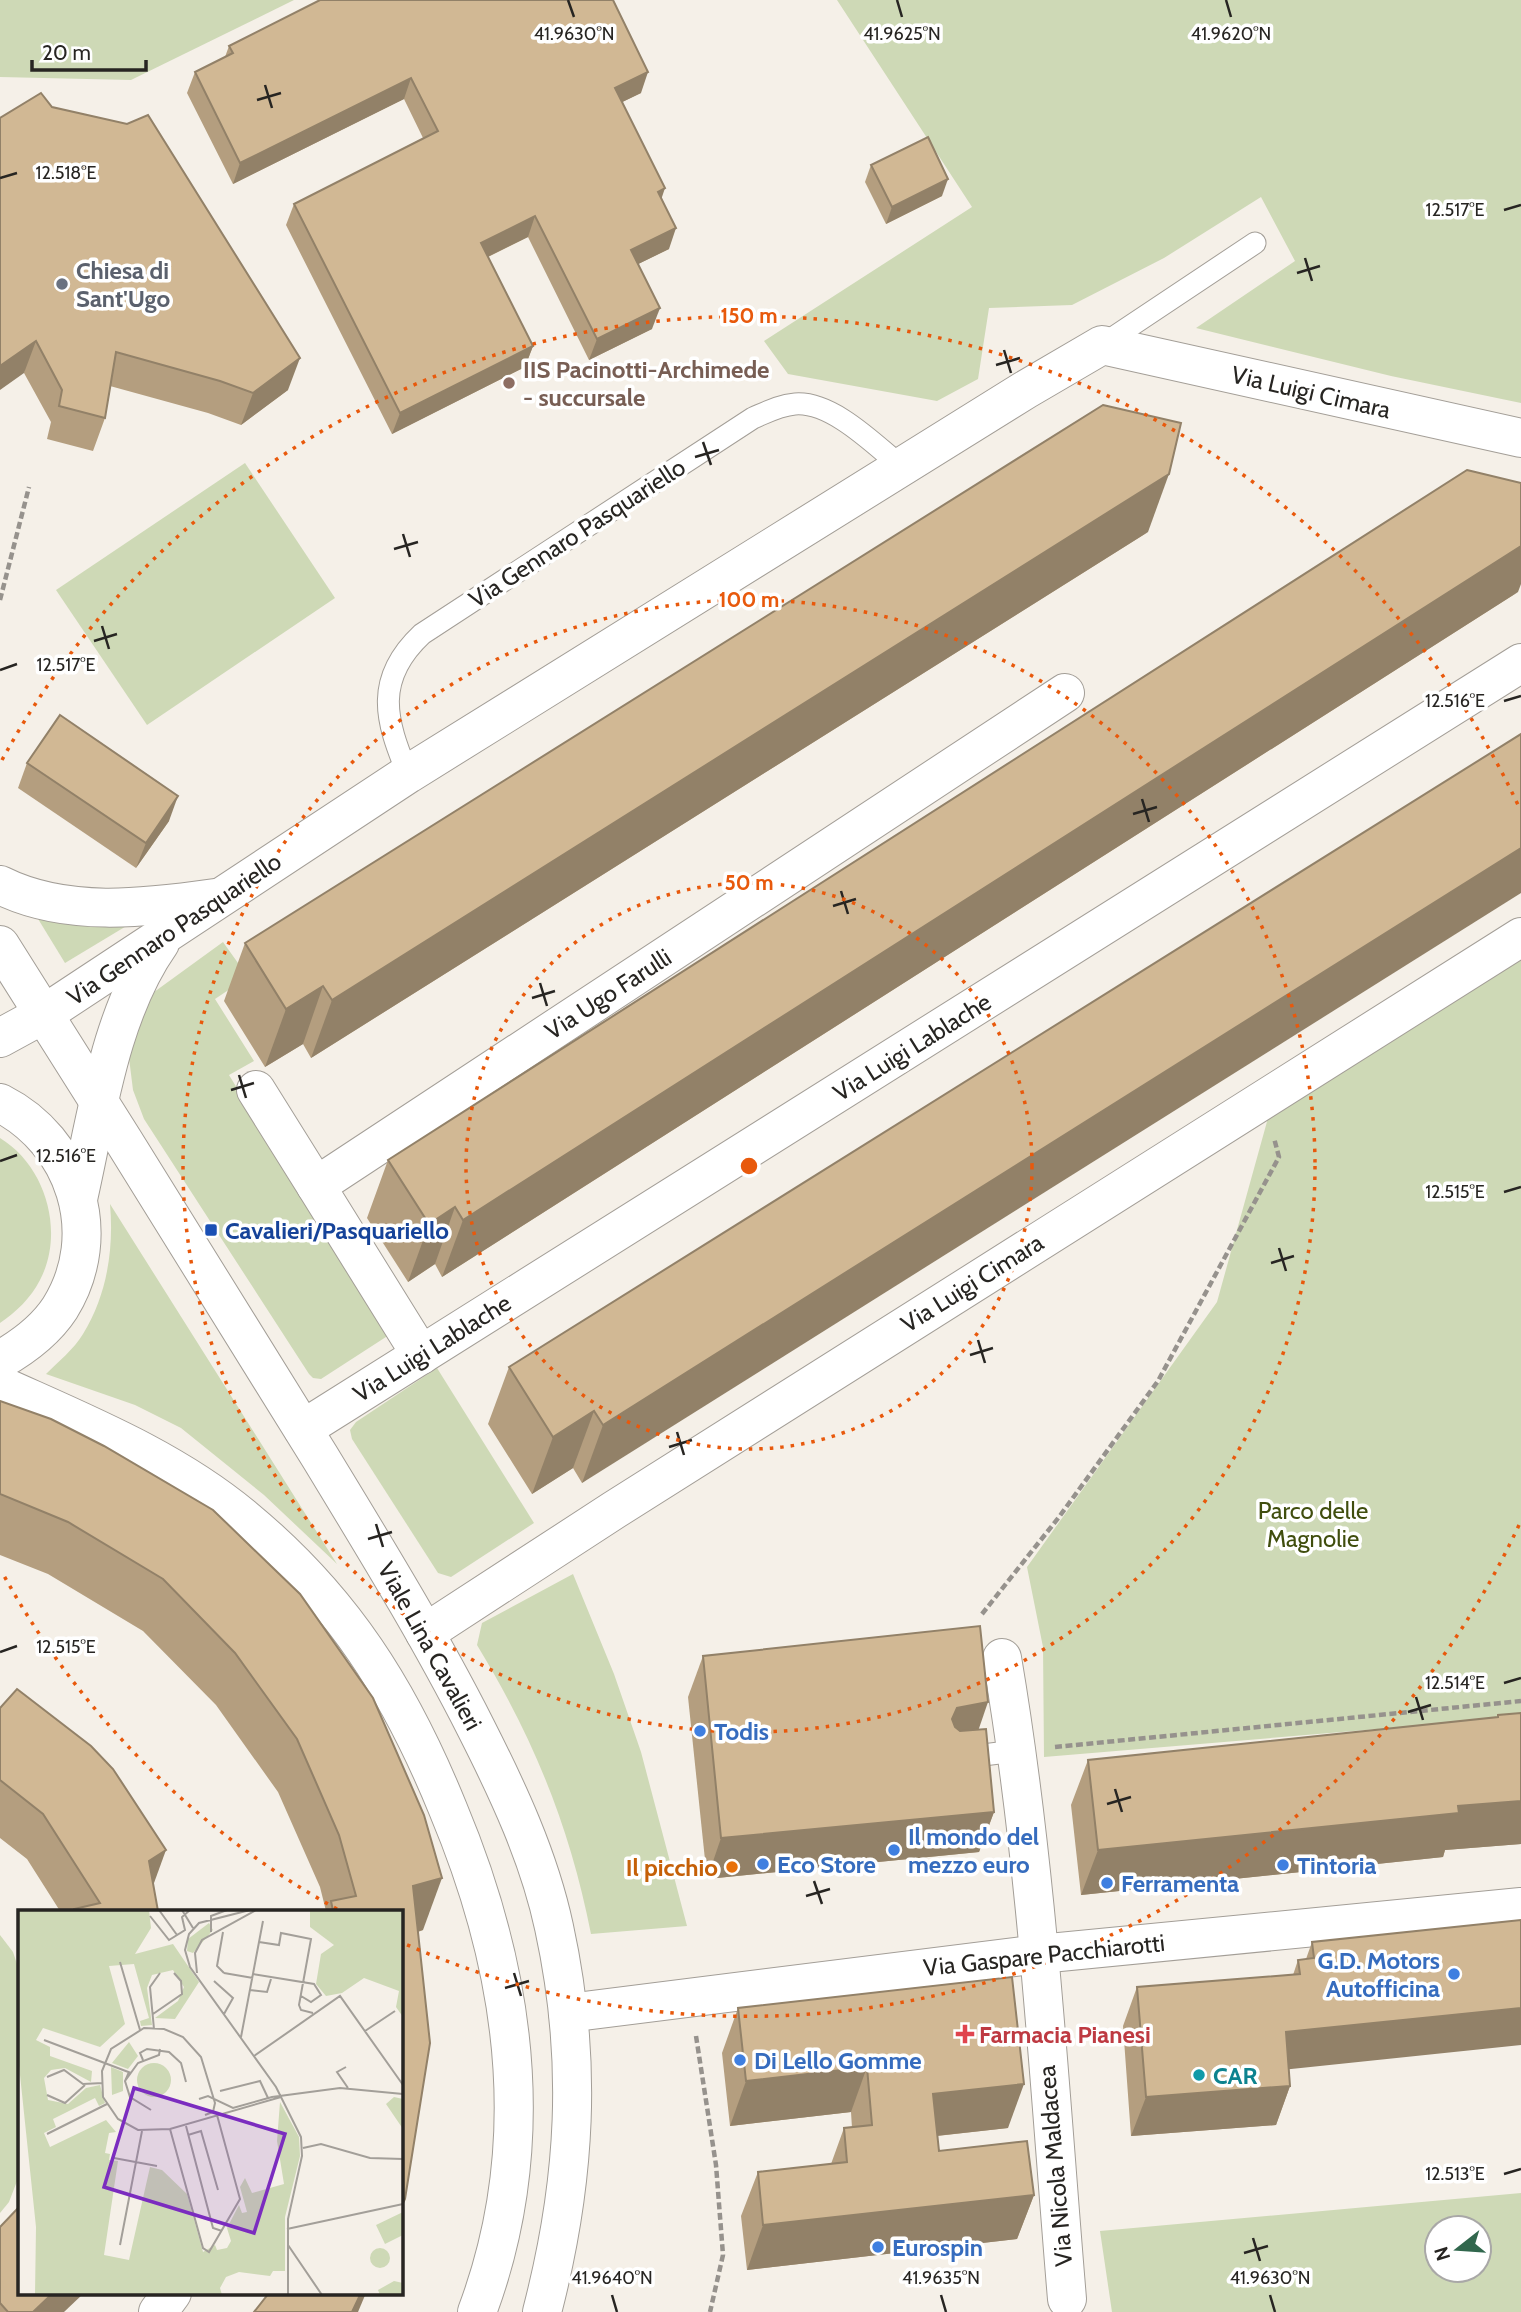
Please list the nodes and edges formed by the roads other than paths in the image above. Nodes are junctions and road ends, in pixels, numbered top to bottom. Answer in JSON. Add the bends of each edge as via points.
{"nodes":[{"id":1,"x":1255,"y":243,"type":"dead end"},
{"id":2,"x":1102,"y":345,"type":"junction"},
{"id":3,"x":1521,"y":439,"type":"edge"},
{"id":4,"x":902,"y":467,"type":"junction"},
{"id":5,"x":1521,"y":663,"type":"edge"},
{"id":6,"x":1065,"y":692,"type":"dead end"},
{"id":7,"x":408,"y":774,"type":"junction"},
{"id":8,"x":0,"y":885,"type":"edge"},
{"id":9,"x":220,"y":897,"type":"junction"},
{"id":10,"x":165,"y":936,"type":"junction"},
{"id":11,"x":1521,"y":937,"type":"edge"},
{"id":12,"x":0,"y":945,"type":"edge"},
{"id":13,"x":44,"y":1014,"type":"junction"},
{"id":14,"x":0,"y":1038,"type":"edge"},
{"id":15,"x":256,"y":1090,"type":"dead end"},
{"id":16,"x":100,"y":1102,"type":"junction"},
{"id":17,"x":0,"y":1103,"type":"edge"},
{"id":18,"x":316,"y":1186,"type":"junction"},
{"id":19,"x":78,"y":1199,"type":"junction"},
{"id":20,"x":421,"y":1354,"type":"junction"},
{"id":21,"x":0,"y":1360,"type":"edge"},
{"id":22,"x":0,"y":1385,"type":"edge"},
{"id":23,"x":303,"y":1429,"type":"junction"},
{"id":24,"x":425,"y":1633,"type":"junction"},
{"id":25,"x":1002,"y":1658,"type":"dead end"},
{"id":26,"x":1016,"y":1751,"type":"junction"},
{"id":27,"x":950,"y":1759,"type":"edge"},
{"id":28,"x":1521,"y":1907,"type":"edge"},
{"id":29,"x":1039,"y":1954,"type":"junction"},
{"id":30,"x":568,"y":2013,"type":"junction"},
{"id":31,"x":514,"y":2138,"type":"junction"},
{"id":32,"x":570,"y":2162,"type":"junction"},
{"id":33,"x":171,"y":2294,"type":"edge"},
{"id":34,"x":1067,"y":2299,"type":"dead end"},
{"id":35,"x":158,"y":2312,"type":"edge"},
{"id":36,"x":477,"y":2312,"type":"edge"},
{"id":37,"x":542,"y":2312,"type":"edge"}],
"edges":[{"from":1,"to":2,"type":"lane"},
{"from":2,"to":3,"type":"street","name":"Via Luigi Cimara"},
{"from":2,"to":4,"type":"street","name":"Via Gennaro Pasquariello"},
{"from":4,"to":7,"type":"street","name":"Via Gennaro Pasquariello"},
{"from":4,"to":7,"type":"lane","name":"Via Gennaro Pasquariello","via":[[860,432],[816,406],[787,405],[753,418],[422,634],[408,648],[393,672],[388,698],[393,734]]},
{"from":5,"to":20,"type":"street","name":"Via Luigi Lablache"},
{"from":6,"to":18,"type":"street","name":"Via Ugo Farulli"},
{"from":7,"to":9,"type":"street","name":"Via Gennaro Pasquariello"},
{"from":8,"to":9,"type":"street","via":[[71,906],[150,906]]},
{"from":9,"to":10,"type":"street","name":"Via Gennaro Pasquariello"},
{"from":10,"to":13,"type":"street","name":"Via Gennaro Pasquariello"},
{"from":10,"to":16,"type":"street","via":[[127,1004]]},
{"from":11,"to":24,"type":"street","name":"Via Luigi Cimara"},
{"from":12,"to":13,"type":"street","name":"Viale Lina Cavalieri"},
{"from":13,"to":14,"type":"street","name":"Via Gennaro Pasquariello"},
{"from":13,"to":16,"type":"street","name":"Viale Lina Cavalieri"},
{"from":15,"to":18,"type":"street"},
{"from":16,"to":19,"type":"street"},
{"from":16,"to":23,"type":"street","name":"Viale Lina Cavalieri"},
{"from":17,"to":19,"type":"street","via":[[18,1112],[56,1149]]},
{"from":18,"to":20,"type":"street"},
{"from":19,"to":21,"type":"street","via":[[80,1255],[60,1308],[42,1330]]},
{"from":20,"to":23,"type":"street","name":"Via Luigi Lablache"},
{"from":22,"to":31,"type":"street","via":[[147,1454],[223,1501],[310,1581],[366,1649],[428,1760],[483,1903],[507,2010]]},
{"from":23,"to":24,"type":"street","name":"Viale Lina Cavalieri"},
{"from":24,"to":30,"type":"street","name":"Viale Lina Cavalieri","via":[[496,1766],[534,1860],[554,1925]]},
{"from":25,"to":26,"type":"street","name":"Via Nicola Maldacea"},
{"from":26,"to":27,"type":"lane"},
{"from":26,"to":29,"type":"street","name":"Via Nicola Maldacea"},
{"from":28,"to":29,"type":"street","name":"Via Gaspare Pacchiarotti"},
{"from":29,"to":30,"type":"street","name":"Via Gaspare Pacchiarotti"},
{"from":29,"to":34,"type":"street","name":"Via Nicola Maldacea"},
{"from":30,"to":32,"type":"street","name":"Viale Lina Cavalieri","via":[[573,2084]]},
{"from":31,"to":32,"type":"street"},
{"from":31,"to":36,"type":"street","via":[[499,2242]]},
{"from":32,"to":37,"type":"street","name":"Viale Lina Cavalieri"},
{"from":33,"to":35,"type":"street"}]}
